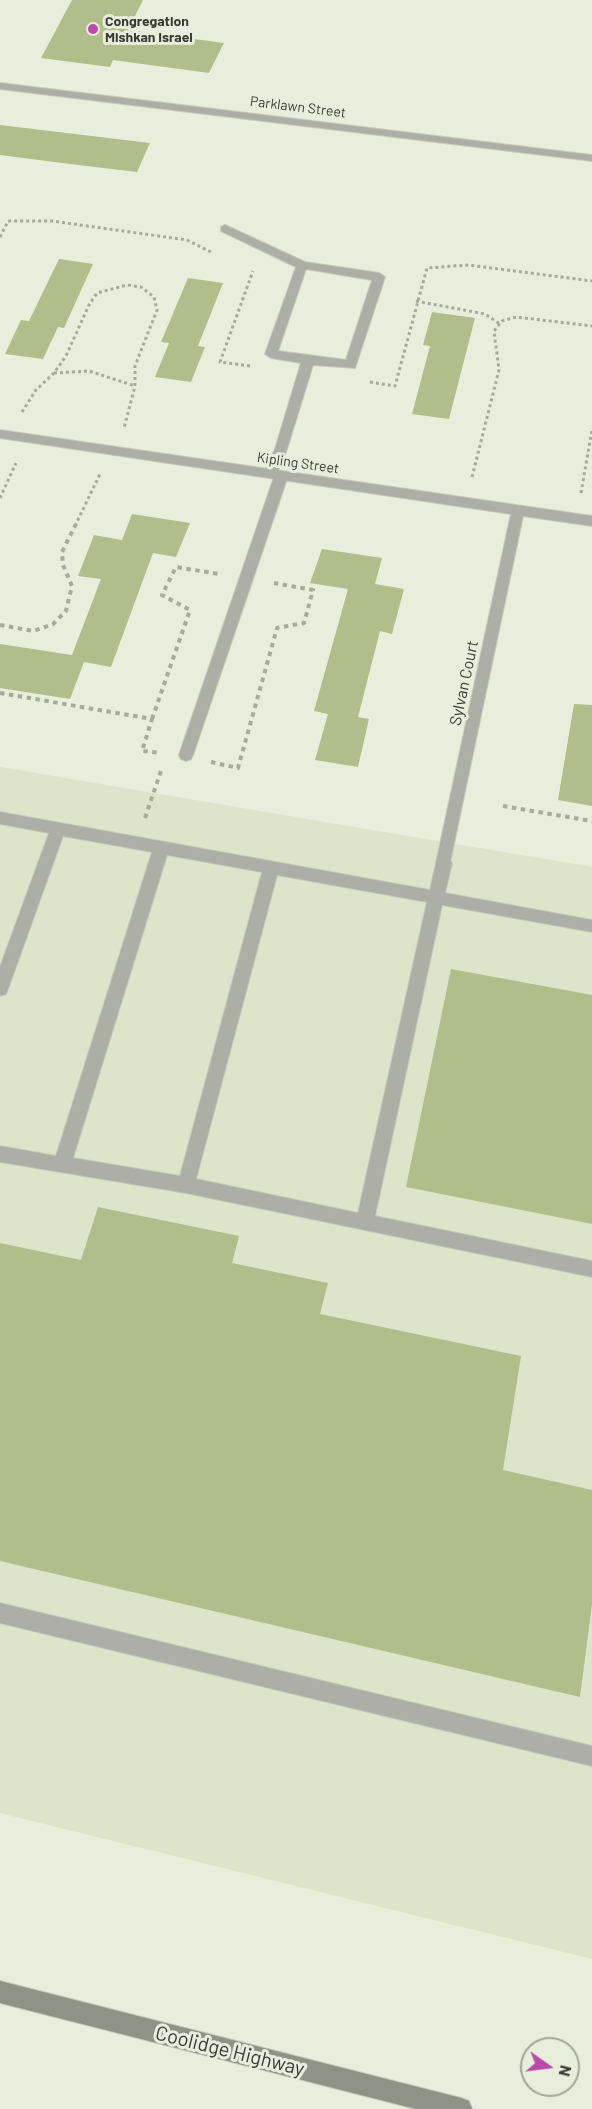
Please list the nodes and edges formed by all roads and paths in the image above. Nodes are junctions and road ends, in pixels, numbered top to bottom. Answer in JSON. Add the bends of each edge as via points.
{"nodes":[{"id":1,"x":0,"y":86,"type":"edge"},
{"id":2,"x":592,"y":158,"type":"edge"},
{"id":3,"x":225,"y":229,"type":"dead end"},
{"id":4,"x":0,"y":237,"type":"edge"},
{"id":5,"x":218,"y":255,"type":"dead end"},
{"id":6,"x":302,"y":265,"type":"junction"},
{"id":7,"x":246,"y":268,"type":"dead end"},
{"id":8,"x":592,"y":281,"type":"edge"},
{"id":9,"x":416,"y":302,"type":"junction"},
{"id":10,"x":500,"y":324,"type":"junction"},
{"id":11,"x":592,"y":326,"type":"edge"},
{"id":12,"x":309,"y":360,"type":"junction"},
{"id":13,"x":252,"y":366,"type":"dead end"},
{"id":14,"x":54,"y":373,"type":"junction"},
{"id":15,"x":361,"y":381,"type":"dead end"},
{"id":16,"x":135,"y":386,"type":"junction"},
{"id":17,"x":22,"y":412,"type":"dead end"},
{"id":18,"x":592,"y":430,"type":"edge"},
{"id":19,"x":0,"y":434,"type":"edge"},
{"id":20,"x":111,"y":451,"type":"junction"},
{"id":21,"x":16,"y":463,"type":"dead end"},
{"id":22,"x":275,"y":475,"type":"junction"},
{"id":23,"x":472,"y":477,"type":"dead end"},
{"id":24,"x":581,"y":493,"type":"dead end"},
{"id":25,"x":0,"y":498,"type":"edge"},
{"id":26,"x":518,"y":510,"type":"junction"},
{"id":27,"x":592,"y":521,"type":"edge"},
{"id":28,"x":0,"y":625,"type":"edge"},
{"id":29,"x":0,"y":693,"type":"edge"},
{"id":30,"x":167,"y":753,"type":"dead end"},
{"id":31,"x":186,"y":755,"type":"dead end"},
{"id":32,"x":163,"y":764,"type":"dead end"},
{"id":33,"x":503,"y":806,"type":"dead end"},
{"id":34,"x":0,"y":819,"type":"edge"},
{"id":35,"x":592,"y":821,"type":"edge"},
{"id":36,"x":58,"y":829,"type":"junction"},
{"id":37,"x":136,"y":843,"type":"junction"},
{"id":38,"x":161,"y":848,"type":"junction"},
{"id":39,"x":271,"y":868,"type":"junction"},
{"id":40,"x":435,"y":898,"type":"junction"},
{"id":41,"x":592,"y":926,"type":"edge"},
{"id":42,"x":0,"y":989,"type":"edge"},
{"id":43,"x":0,"y":1154,"type":"edge"},
{"id":44,"x":62,"y":1165,"type":"junction"},
{"id":45,"x":186,"y":1185,"type":"junction"},
{"id":46,"x":365,"y":1220,"type":"junction"},
{"id":47,"x":592,"y":1269,"type":"edge"},
{"id":48,"x":0,"y":1613,"type":"edge"},
{"id":49,"x":592,"y":1756,"type":"edge"},
{"id":50,"x":0,"y":1992,"type":"edge"},
{"id":51,"x":461,"y":2109,"type":"edge"}],
"edges":[{"from":1,"to":2,"type":"street","name":"Parklawn Street"},
{"from":3,"to":6,"type":"street"},
{"from":4,"to":5,"type":"path","via":[[8,221],[52,221],[187,240]]},
{"from":6,"to":12,"type":"street","via":[[272,354]]},
{"from":6,"to":12,"type":"street","via":[[380,278],[351,365]]},
{"from":7,"to":13,"type":"path","via":[[254,272],[220,362]]},
{"from":8,"to":9,"type":"path","via":[[468,264],[427,268]]},
{"from":9,"to":10,"type":"path","via":[[485,314]]},
{"from":9,"to":15,"type":"path","via":[[395,386]]},
{"from":10,"to":11,"type":"path","via":[[516,317]]},
{"from":10,"to":23,"type":"path","via":[[494,331],[499,370]]},
{"from":12,"to":22,"type":"street"},
{"from":14,"to":16,"type":"path","via":[[89,371]]},
{"from":14,"to":16,"type":"path","via":[[97,293],[127,285],[141,287],[154,297],[157,310],[135,366]]},
{"from":14,"to":17,"type":"path","via":[[36,390]]},
{"from":16,"to":20,"type":"path","via":[[124,427]]},
{"from":18,"to":24,"type":"path"},
{"from":19,"to":20,"type":"street","name":"Kipling Street"},
{"from":20,"to":22,"type":"street","name":"Kipling Street"},
{"from":20,"to":28,"type":"path","via":[[62,552],[72,586],[66,611],[53,624],[34,631]]},
{"from":21,"to":25,"type":"path"},
{"from":22,"to":26,"type":"street","name":"Kipling Street"},
{"from":22,"to":31,"type":"street"},
{"from":26,"to":27,"type":"street","name":"Kipling Street"},
{"from":26,"to":40,"type":"street","name":"Sylvan Court"},
{"from":29,"to":30,"type":"path","via":[[152,719],[142,751]]},
{"from":32,"to":37,"type":"path"},
{"from":33,"to":35,"type":"path"},
{"from":34,"to":36,"type":"street"},
{"from":36,"to":37,"type":"street"},
{"from":36,"to":42,"type":"street"},
{"from":37,"to":38,"type":"street"},
{"from":38,"to":39,"type":"street"},
{"from":38,"to":44,"type":"street"},
{"from":39,"to":40,"type":"street"},
{"from":39,"to":45,"type":"street"},
{"from":40,"to":41,"type":"street"},
{"from":40,"to":46,"type":"street","name":"Sylvan Court"},
{"from":43,"to":44,"type":"street"},
{"from":44,"to":45,"type":"street"},
{"from":45,"to":46,"type":"street"},
{"from":46,"to":47,"type":"street"},
{"from":48,"to":49,"type":"street"},
{"from":50,"to":51,"type":"main road","name":"Coolidge Highway"}]}
